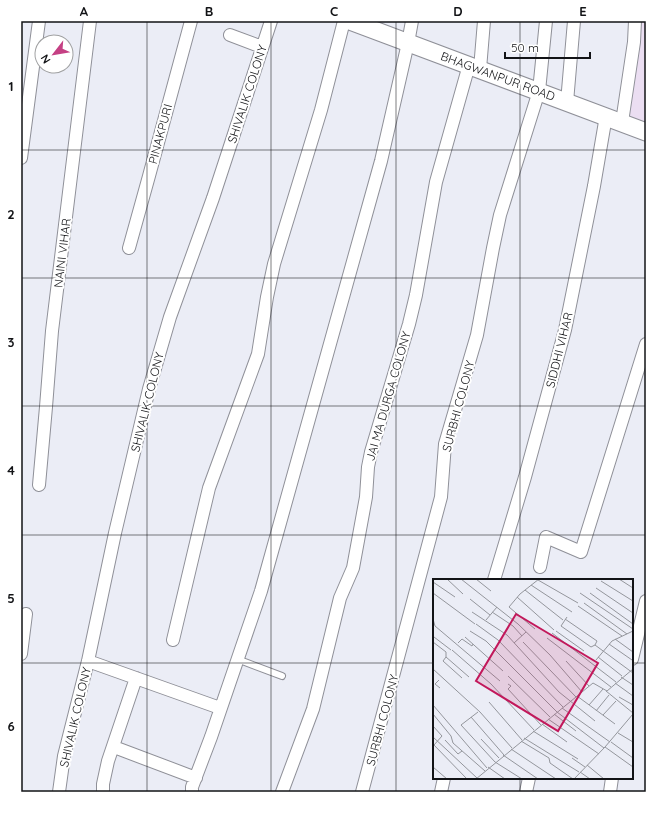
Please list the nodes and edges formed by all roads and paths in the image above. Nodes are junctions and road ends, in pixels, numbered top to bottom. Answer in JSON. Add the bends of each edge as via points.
{"nodes":[{"id":1,"x":39,"y":21,"type":"edge"},
{"id":2,"x":90,"y":21,"type":"edge"},
{"id":3,"x":191,"y":21,"type":"edge"},
{"id":4,"x":271,"y":21,"type":"edge"},
{"id":5,"x":344,"y":21,"type":"edge"},
{"id":6,"x":350,"y":21,"type":"edge"},
{"id":7,"x":412,"y":21,"type":"edge"},
{"id":8,"x":484,"y":21,"type":"edge"},
{"id":9,"x":546,"y":21,"type":"edge"},
{"id":10,"x":574,"y":21,"type":"edge"},
{"id":11,"x":635,"y":21,"type":"edge"},
{"id":12,"x":230,"y":35,"type":"dead end"},
{"id":13,"x":408,"y":43,"type":"junction"},
{"id":14,"x":262,"y":48,"type":"junction"},
{"id":15,"x":474,"y":67,"type":"junction"},
{"id":16,"x":539,"y":91,"type":"junction"},
{"id":17,"x":567,"y":102,"type":"junction"},
{"id":18,"x":606,"y":116,"type":"junction"},
{"id":19,"x":622,"y":122,"type":"junction"},
{"id":20,"x":646,"y":132,"type":"edge"},
{"id":21,"x":21,"y":158,"type":"edge"},
{"id":22,"x":128,"y":248,"type":"dead end"},
{"id":23,"x":646,"y":344,"type":"edge"},
{"id":24,"x":39,"y":485,"type":"dead end"},
{"id":25,"x":540,"y":567,"type":"dead end"},
{"id":26,"x":494,"y":579,"type":"edge"},
{"id":27,"x":646,"y":601,"type":"edge"},
{"id":28,"x":26,"y":614,"type":"dead end"},
{"id":29,"x":173,"y":640,"type":"dead end"},
{"id":30,"x":21,"y":654,"type":"edge"},
{"id":31,"x":633,"y":655,"type":"edge"},
{"id":32,"x":237,"y":659,"type":"junction"},
{"id":33,"x":88,"y":660,"type":"junction"},
{"id":34,"x":282,"y":676,"type":"dead end"},
{"id":35,"x":136,"y":678,"type":"junction"},
{"id":36,"x":220,"y":708,"type":"junction"},
{"id":37,"x":114,"y":747,"type":"junction"},
{"id":38,"x":196,"y":778,"type":"junction"},
{"id":39,"x":444,"y":779,"type":"edge"},
{"id":40,"x":529,"y":779,"type":"edge"},
{"id":41,"x":612,"y":779,"type":"edge"},
{"id":42,"x":60,"y":792,"type":"edge"},
{"id":43,"x":103,"y":792,"type":"edge"},
{"id":44,"x":192,"y":792,"type":"edge"},
{"id":45,"x":282,"y":792,"type":"edge"},
{"id":46,"x":362,"y":792,"type":"edge"},
{"id":47,"x":441,"y":792,"type":"edge"},
{"id":48,"x":526,"y":792,"type":"edge"},
{"id":49,"x":610,"y":792,"type":"edge"}],
"edges":[{"from":1,"to":21,"type":"street"},
{"from":2,"to":24,"type":"street","name":"NAINI VIHAR","via":[[52,331]]},
{"from":3,"to":22,"type":"street","name":"PINAKPURI"},
{"from":4,"to":14,"type":"street","name":"SHIVALIK COLONY"},
{"from":5,"to":29,"type":"street","via":[[321,110],[274,264],[258,354],[209,488]]},
{"from":6,"to":13,"type":"street","name":"BHAGWANPUR ROAD"},
{"from":7,"to":13,"type":"street"},
{"from":8,"to":15,"type":"street","name":"JAI MA DURGA COLONY"},
{"from":9,"to":16,"type":"street","name":"SURBHI COLONY"},
{"from":10,"to":17,"type":"street"},
{"from":11,"to":19,"type":"street"},
{"from":12,"to":14,"type":"street"},
{"from":13,"to":15,"type":"street","name":"BHAGWANPUR ROAD"},
{"from":13,"to":32,"type":"street","via":[[381,161],[347,286],[261,591]]},
{"from":14,"to":33,"type":"street","name":"SHIVALIK COLONY","via":[[213,198],[170,317],[149,388]]},
{"from":15,"to":16,"type":"street","name":"BHAGWANPUR ROAD"},
{"from":15,"to":45,"type":"street","name":"JAI MA DURGA COLONY","via":[[436,182],[416,296],[371,452],[353,568],[340,598],[313,709]]},
{"from":16,"to":17,"type":"street","name":"BHAGWANPUR ROAD"},
{"from":16,"to":46,"type":"street","name":"SURBHI COLONY","via":[[500,215],[477,335],[445,444],[441,497]]},
{"from":17,"to":18,"type":"street","name":"BHAGWANPUR ROAD"},
{"from":18,"to":19,"type":"street","name":"BHAGWANPUR ROAD"},
{"from":18,"to":26,"type":"street","name":"SIDDHI VIHAR","via":[[565,330]]},
{"from":19,"to":20,"type":"street","name":"BHAGWANPUR ROAD"},
{"from":23,"to":25,"type":"street","via":[[581,552],[546,537]]},
{"from":27,"to":31,"type":"street"},
{"from":28,"to":30,"type":"street"},
{"from":32,"to":34,"type":"lane"},
{"from":32,"to":36,"type":"street"},
{"from":33,"to":35,"type":"street"},
{"from":33,"to":42,"type":"street","name":"SHIVALIK COLONY","via":[[64,756]]},
{"from":35,"to":36,"type":"street"},
{"from":35,"to":37,"type":"street"},
{"from":36,"to":38,"type":"street"},
{"from":37,"to":38,"type":"street"},
{"from":37,"to":43,"type":"street","via":[[108,761]]},
{"from":38,"to":44,"type":"street"},
{"from":39,"to":47,"type":"street"},
{"from":40,"to":48,"type":"street"},
{"from":41,"to":49,"type":"street"}]}
